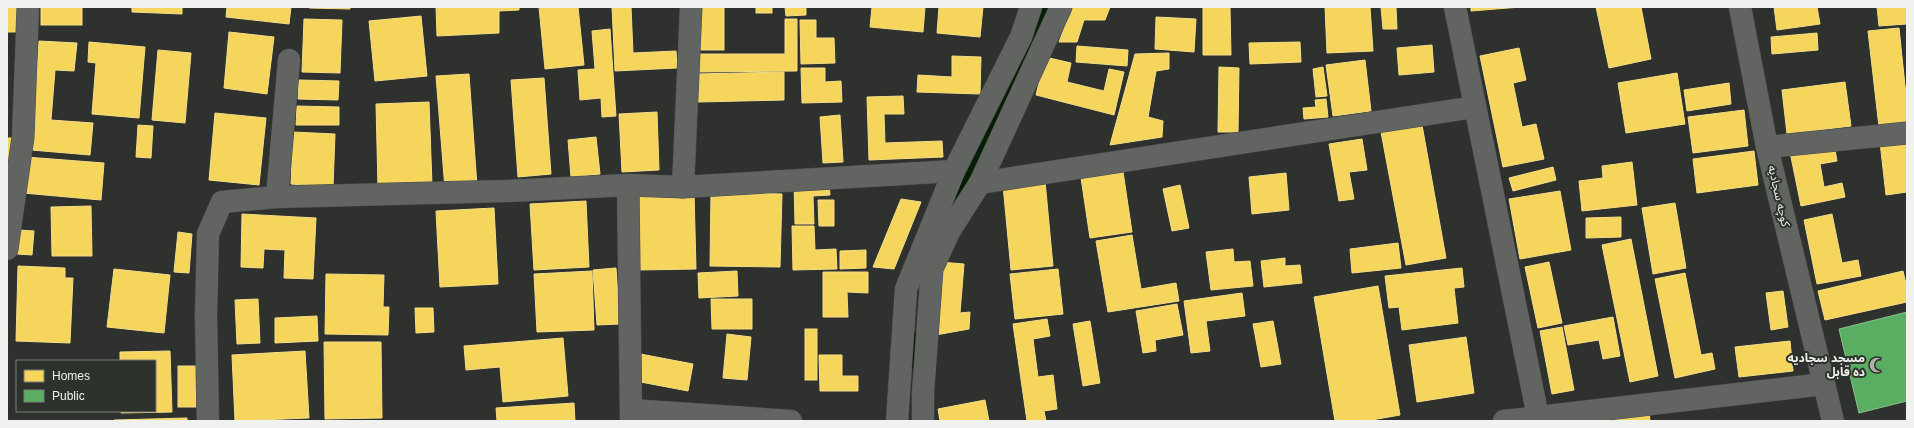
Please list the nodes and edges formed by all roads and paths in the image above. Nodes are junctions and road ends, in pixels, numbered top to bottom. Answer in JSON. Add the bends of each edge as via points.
{"nodes":[{"id":1,"x":28,"y":7,"type":"edge"},
{"id":2,"x":691,"y":7,"type":"edge"},
{"id":3,"x":1031,"y":7,"type":"edge"},
{"id":4,"x":1061,"y":7,"type":"edge"},
{"id":5,"x":1455,"y":7,"type":"edge"},
{"id":6,"x":1740,"y":7,"type":"edge"},
{"id":7,"x":289,"y":60,"type":"dead end"},
{"id":8,"x":1475,"y":107,"type":"junction"},
{"id":9,"x":1907,"y":133,"type":"edge"},
{"id":10,"x":1767,"y":147,"type":"junction"},
{"id":11,"x":954,"y":171,"type":"junction"},
{"id":12,"x":980,"y":183,"type":"junction"},
{"id":13,"x":628,"y":185,"type":"junction"},
{"id":14,"x":683,"y":186,"type":"junction"},
{"id":15,"x":277,"y":197,"type":"junction"},
{"id":16,"x":7,"y":249,"type":"edge"},
{"id":17,"x":1824,"y":384,"type":"junction"},
{"id":18,"x":631,"y":415,"type":"edge"},
{"id":19,"x":1538,"y":417,"type":"junction"},
{"id":20,"x":208,"y":421,"type":"edge"},
{"id":21,"x":791,"y":421,"type":"edge"},
{"id":22,"x":897,"y":421,"type":"edge"},
{"id":23,"x":923,"y":421,"type":"edge"},
{"id":24,"x":1504,"y":421,"type":"edge"},
{"id":25,"x":1833,"y":421,"type":"edge"}],
"edges":[{"from":1,"to":16,"type":"street","via":[[23,137]]},
{"from":2,"to":14,"type":"street"},
{"from":3,"to":11,"type":"street","via":[[1021,37]]},
{"from":4,"to":12,"type":"street"},
{"from":5,"to":8,"type":"street"},
{"from":6,"to":10,"type":"street","name":"کوچه سجادیه"},
{"from":7,"to":15,"type":"street"},
{"from":8,"to":12,"type":"street"},
{"from":8,"to":19,"type":"street"},
{"from":9,"to":10,"type":"street"},
{"from":10,"to":17,"type":"street","name":"کوچه سجادیه"},
{"from":11,"to":14,"type":"street"},
{"from":11,"to":22,"type":"street","via":[[906,289]]},
{"from":12,"to":23,"type":"street","via":[[950,230],[932,269]]},
{"from":13,"to":14,"type":"street"},
{"from":13,"to":15,"type":"street"},
{"from":13,"to":18,"type":"street"},
{"from":15,"to":20,"type":"street","via":[[222,202],[208,234]]},
{"from":17,"to":19,"type":"street"},
{"from":17,"to":25,"type":"street","name":"کوچه سجادیه"},
{"from":18,"to":21,"type":"street"},
{"from":19,"to":24,"type":"street"}]}
